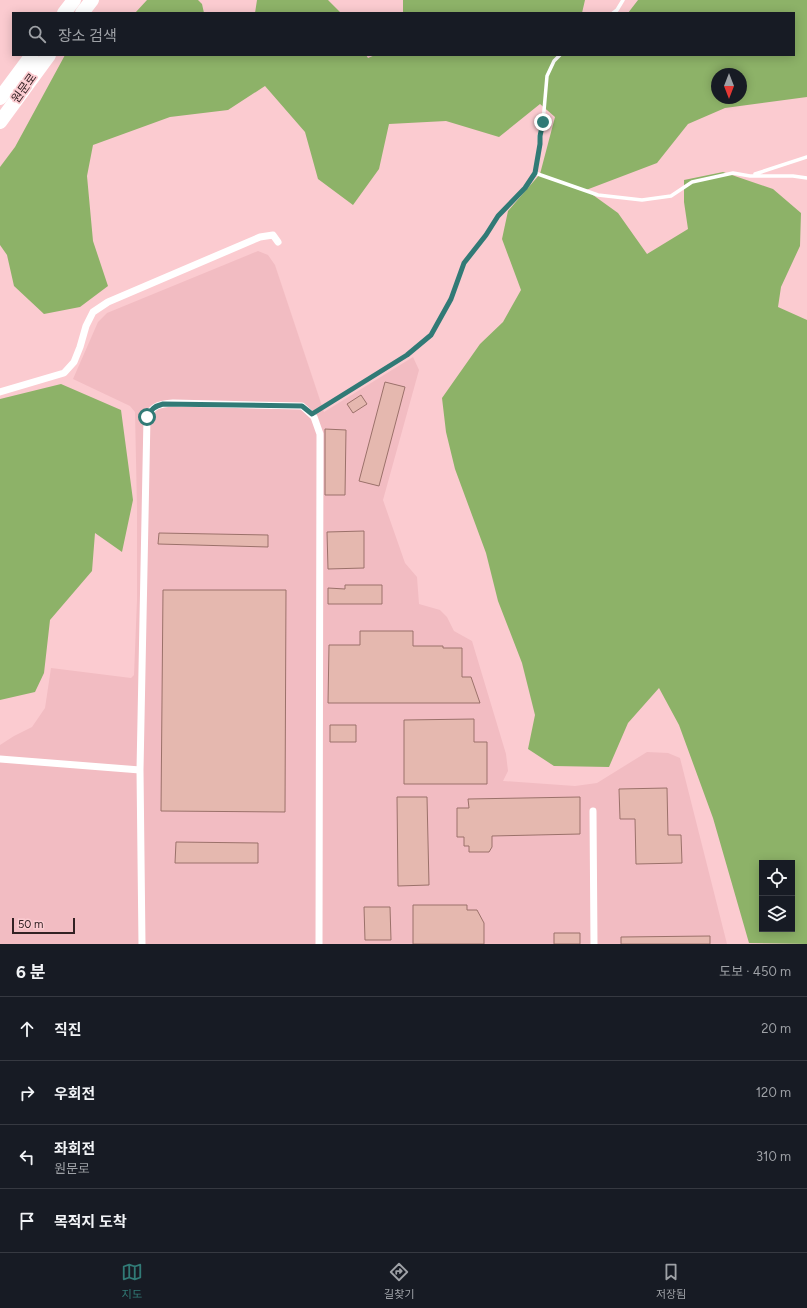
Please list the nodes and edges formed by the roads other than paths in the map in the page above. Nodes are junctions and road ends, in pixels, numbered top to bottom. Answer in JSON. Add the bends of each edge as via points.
{"nodes":[{"id":1,"x":74,"y":0,"type":"edge"},
{"id":2,"x":92,"y":0,"type":"edge"},
{"id":3,"x":623,"y":0,"type":"edge"},
{"id":4,"x":65,"y":12,"type":"edge"},
{"id":5,"x":83,"y":12,"type":"edge"},
{"id":6,"x":614,"y":12,"type":"edge"},
{"id":7,"x":31,"y":56,"type":"edge"},
{"id":8,"x":48,"y":56,"type":"edge"},
{"id":9,"x":559,"y":56,"type":"edge"},
{"id":10,"x":0,"y":98,"type":"edge"},
{"id":11,"x":0,"y":122,"type":"edge"},
{"id":12,"x":807,"y":157,"type":"edge"},
{"id":13,"x":535,"y":173,"type":"junction"},
{"id":14,"x":750,"y":176,"type":"junction"},
{"id":15,"x":807,"y":178,"type":"edge"},
{"id":16,"x":278,"y":242,"type":"dead end"},
{"id":17,"x":0,"y":392,"type":"edge"},
{"id":18,"x":312,"y":414,"type":"junction"},
{"id":19,"x":0,"y":758,"type":"edge"},
{"id":20,"x":140,"y":770,"type":"junction"},
{"id":21,"x":593,"y":811,"type":"dead end"},
{"id":22,"x":142,"y":944,"type":"edge"},
{"id":23,"x":319,"y":944,"type":"edge"},
{"id":24,"x":594,"y":944,"type":"edge"}],
"edges":[{"from":1,"to":4,"type":"highway"},
{"from":2,"to":5,"type":"highway"},
{"from":3,"to":6,"type":"lane"},
{"from":7,"to":10,"type":"highway","name":"원문로"},
{"from":8,"to":11,"type":"highway","name":"원문로"},
{"from":9,"to":13,"type":"lane","via":[[547,76]]},
{"from":12,"to":14,"type":"lane"},
{"from":13,"to":14,"type":"lane","via":[[598,194],[642,200],[671,196],[692,182],[708,178],[733,173]]},
{"from":13,"to":18,"type":"lane","via":[[525,188],[498,216],[464,263],[451,299],[431,335],[407,355]]},
{"from":14,"to":15,"type":"lane"},
{"from":16,"to":17,"type":"street","via":[[273,235],[260,237],[108,302],[93,312],[74,362],[64,373]]},
{"from":18,"to":20,"type":"street","via":[[302,406],[163,404],[156,406],[147,417]]},
{"from":18,"to":23,"type":"street","via":[[320,434]]},
{"from":19,"to":20,"type":"street"},
{"from":20,"to":22,"type":"street"},
{"from":21,"to":24,"type":"street"}]}
